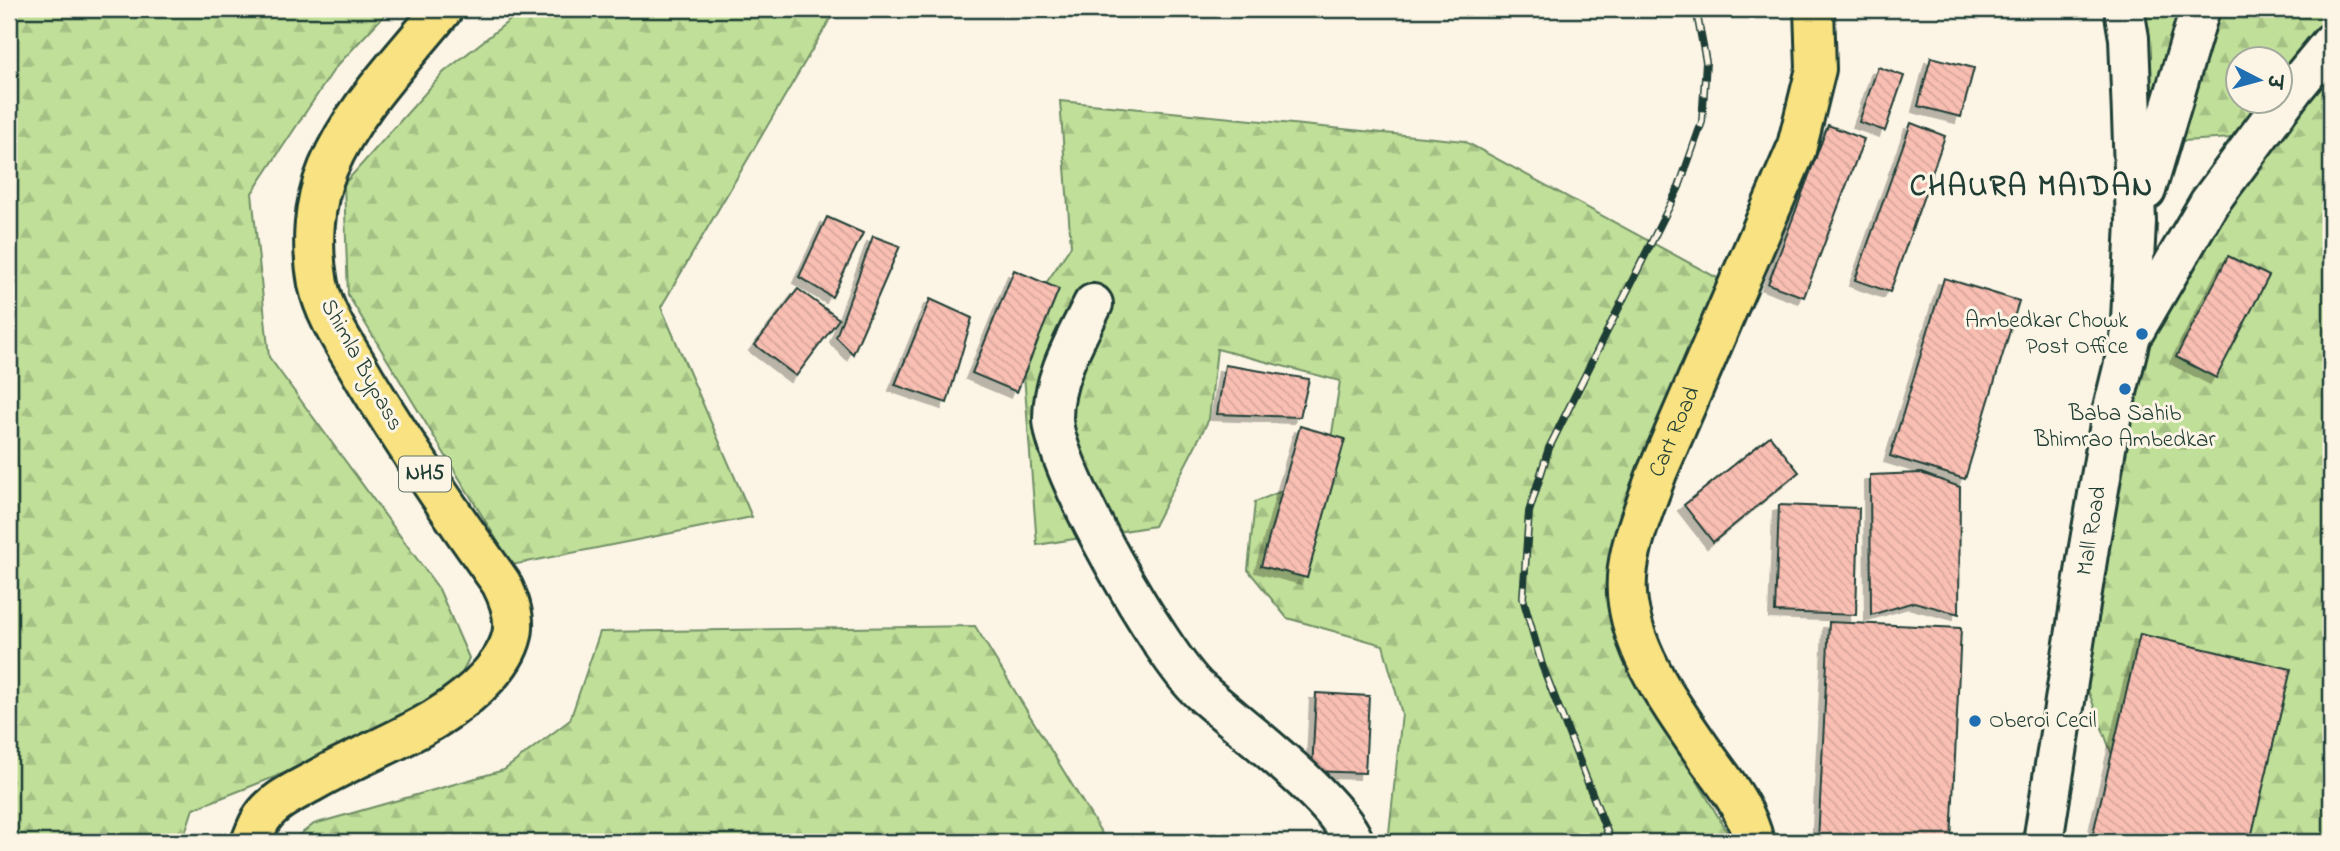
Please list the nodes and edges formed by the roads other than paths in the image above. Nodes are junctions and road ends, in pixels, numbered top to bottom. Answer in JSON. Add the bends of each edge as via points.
{"nodes":[{"id":1,"x":443,"y":9,"type":"edge"},
{"id":2,"x":1814,"y":9,"type":"edge"},
{"id":3,"x":2124,"y":9,"type":"edge"},
{"id":4,"x":2200,"y":9,"type":"edge"},
{"id":5,"x":2331,"y":43,"type":"edge"},
{"id":6,"x":2136,"y":222,"type":"junction"},
{"id":7,"x":1093,"y":304,"type":"dead end"},
{"id":8,"x":2130,"y":339,"type":"junction"},
{"id":9,"x":251,"y":842,"type":"edge"},
{"id":10,"x":1354,"y":842,"type":"edge"},
{"id":11,"x":1754,"y":842,"type":"edge"},
{"id":12,"x":2042,"y":842,"type":"edge"}],
"edges":[{"from":1,"to":9,"type":"main road","name":"Shimla Bypass","number":"NH5","via":[[339,144],[318,196],[314,252],[319,285],[344,343],[407,448],[501,583],[512,604],[515,626],[506,655],[470,697],[448,714],[280,800],[262,818]]},
{"from":2,"to":11,"type":"main road","name":"Cart Road","via":[[1815,69],[1796,150],[1657,473],[1636,538],[1627,601],[1650,667],[1677,715],[1745,812]]},
{"from":3,"to":6,"type":"street","name":"Mall Road"},
{"from":4,"to":6,"type":"street"},
{"from":5,"to":8,"type":"street","via":[[2209,203]]},
{"from":6,"to":8,"type":"street","name":"Mall Road"},
{"from":7,"to":10,"type":"street","via":[[1054,393],[1057,448],[1073,484],[1121,576],[1196,688],[1328,806]]},
{"from":8,"to":12,"type":"street","name":"Mall Road","via":[[2112,413]]}]}
